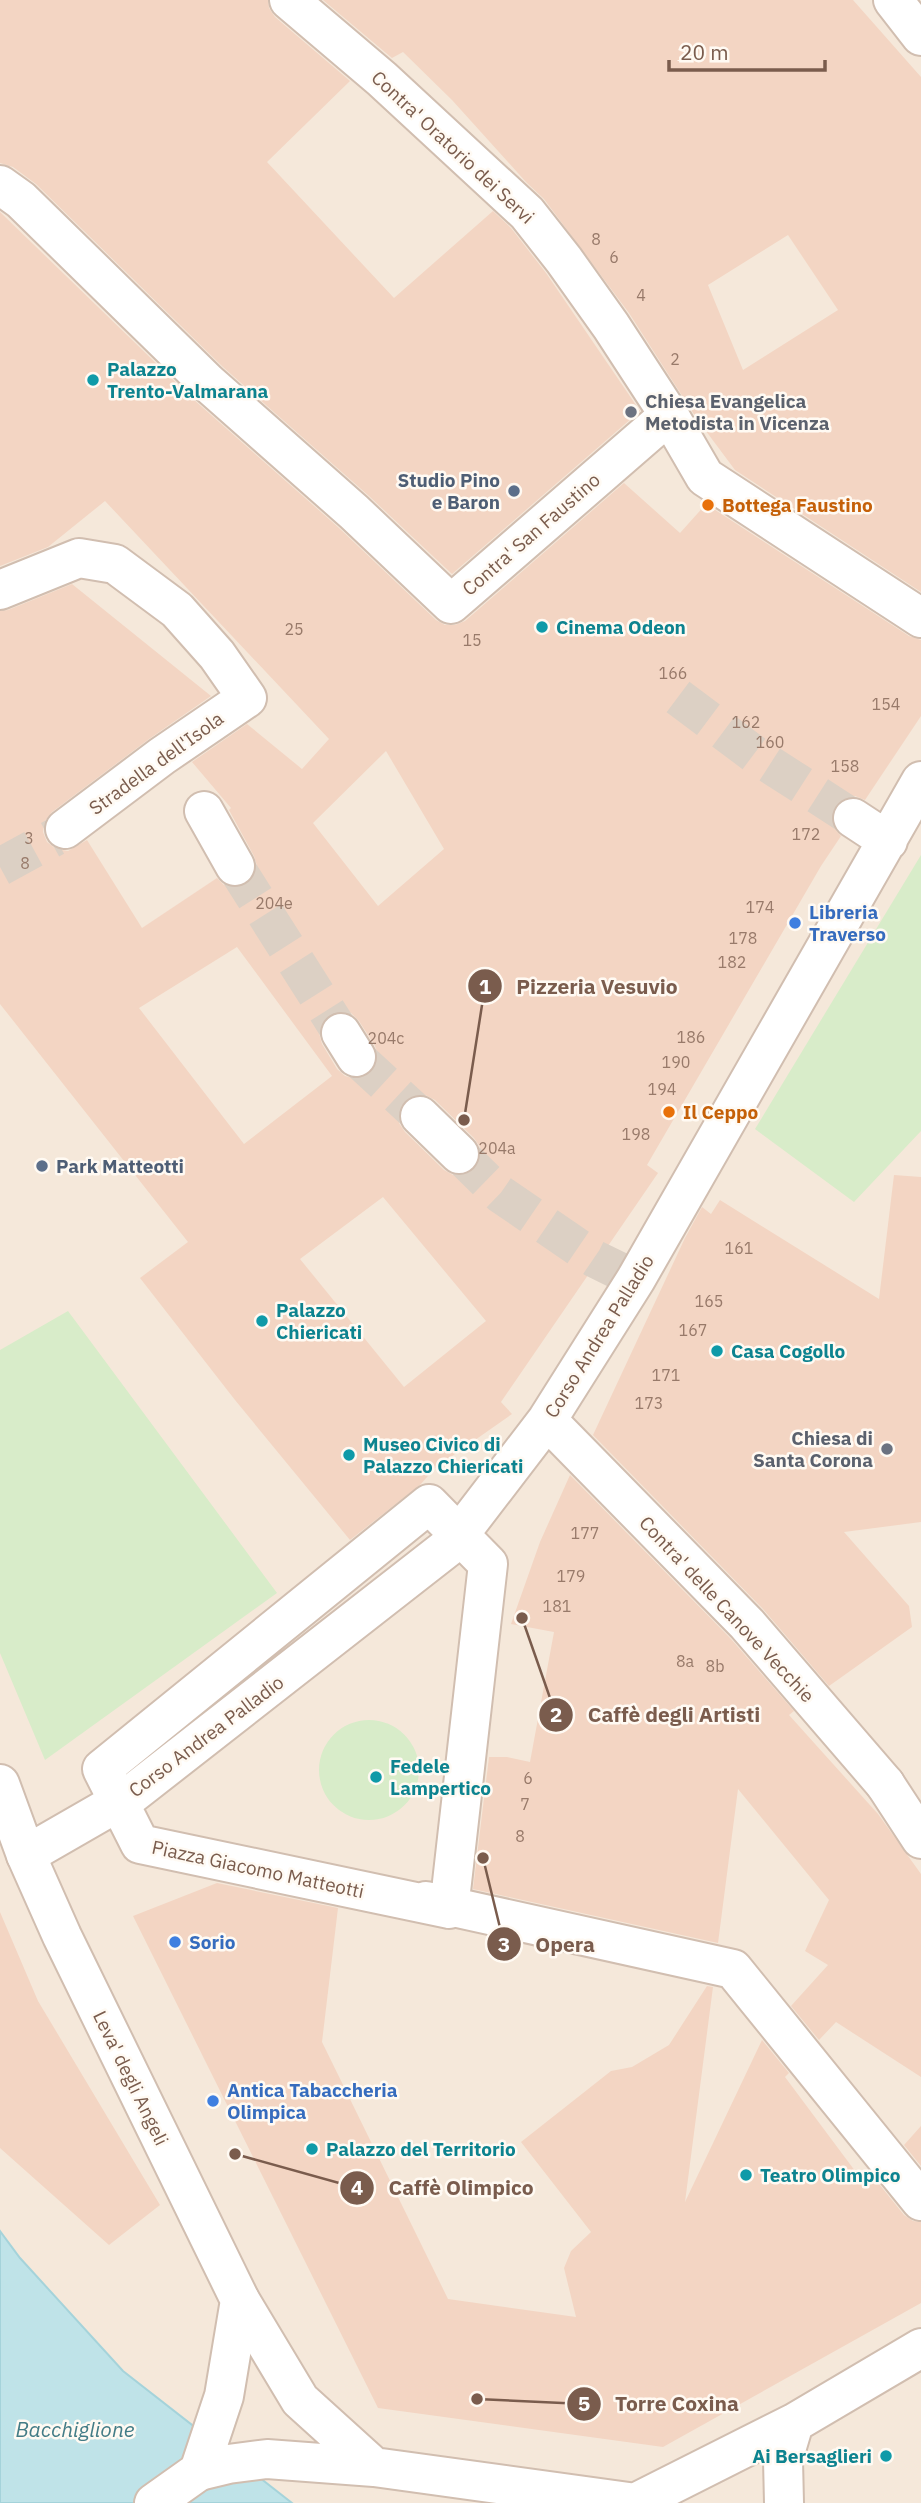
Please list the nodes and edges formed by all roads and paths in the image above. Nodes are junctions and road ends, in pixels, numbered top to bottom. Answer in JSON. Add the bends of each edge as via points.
{"nodes":[{"id":1,"x":289,"y":0,"type":"edge"},
{"id":2,"x":893,"y":0,"type":"edge"},
{"id":3,"x":921,"y":36,"type":"edge"},
{"id":4,"x":0,"y":185,"type":"edge"},
{"id":5,"x":669,"y":415,"type":"junction"},
{"id":6,"x":0,"y":590,"type":"edge"},
{"id":7,"x":921,"y":618,"type":"edge"},
{"id":8,"x":921,"y":781,"type":"edge"},
{"id":9,"x":204,"y":811,"type":"dead end"},
{"id":10,"x":853,"y":818,"type":"tunnel mouth"},
{"id":11,"x":65,"y":830,"type":"tunnel mouth"},
{"id":12,"x":888,"y":841,"type":"junction"},
{"id":13,"x":235,"y":866,"type":"tunnel mouth"},
{"id":14,"x":420,"y":1116,"type":"tunnel mouth"},
{"id":15,"x":459,"y":1154,"type":"tunnel mouth"},
{"id":16,"x":547,"y":1420,"type":"junction"},
{"id":17,"x":459,"y":1534,"type":"junction"},
{"id":18,"x":0,"y":1784,"type":"edge"},
{"id":19,"x":125,"y":1798,"type":"junction"},
{"id":20,"x":921,"y":1839,"type":"edge"},
{"id":21,"x":26,"y":1855,"type":"junction"},
{"id":22,"x":450,"y":1906,"type":"junction"},
{"id":23,"x":921,"y":2201,"type":"edge"},
{"id":24,"x":240,"y":2300,"type":"junction"},
{"id":25,"x":921,"y":2348,"type":"edge"},
{"id":26,"x":794,"y":2423,"type":"junction"},
{"id":27,"x":374,"y":2467,"type":"junction"},
{"id":28,"x":199,"y":2471,"type":"junction"},
{"id":29,"x":154,"y":2503,"type":"edge"},
{"id":30,"x":635,"y":2503,"type":"edge"},
{"id":31,"x":784,"y":2503,"type":"edge"}],
"edges":[{"from":1,"to":5,"type":"street","name":"Contra' Oratorio dei Servi","via":[[383,79],[527,213],[611,326]]},
{"from":2,"to":3,"type":"street"},
{"from":4,"to":5,"type":"street","name":"Contra' San Faustino","via":[[451,604]]},
{"from":5,"to":7,"type":"street","via":[[705,477]]},
{"from":6,"to":11,"type":"street","name":"Stradella dell'Isola","via":[[79,558],[115,564],[177,610],[247,698],[170,766]]},
{"from":8,"to":12,"type":"street","name":"Corso Andrea Palladio"},
{"from":9,"to":13,"type":"street"},
{"from":10,"to":12,"type":"street"},
{"from":12,"to":16,"type":"street","name":"Corso Andrea Palladio","via":[[636,1279]]},
{"from":14,"to":15,"type":"street"},
{"from":16,"to":17,"type":"street","name":"Corso Andrea Palladio"},
{"from":16,"to":20,"type":"street","name":"Contra' delle Canove Vecchie","via":[[747,1624],[885,1784]]},
{"from":17,"to":19,"type":"street","name":"Corso Andrea Palladio","via":[[453,1544]]},
{"from":17,"to":22,"type":"street","via":[[488,1564]]},
{"from":18,"to":21,"type":"street"},
{"from":19,"to":21,"type":"street","name":"Corso Andrea Palladio"},
{"from":19,"to":22,"type":"street","via":[[180,1842]]},
{"from":21,"to":24,"type":"street","name":"Leva' degli Angeli"},
{"from":22,"to":23,"type":"street","via":[[733,1969]]},
{"from":24,"to":27,"type":"street","name":"Leva' degli Angeli","via":[[300,2400]]},
{"from":24,"to":28,"type":"street","via":[[221,2405]]},
{"from":25,"to":26,"type":"street"},
{"from":26,"to":30,"type":"street"},
{"from":26,"to":31,"type":"street","via":[[783,2460]]},
{"from":27,"to":28,"type":"street","via":[[258,2459]]},
{"from":27,"to":30,"type":"street"},
{"from":28,"to":29,"type":"street"}]}
